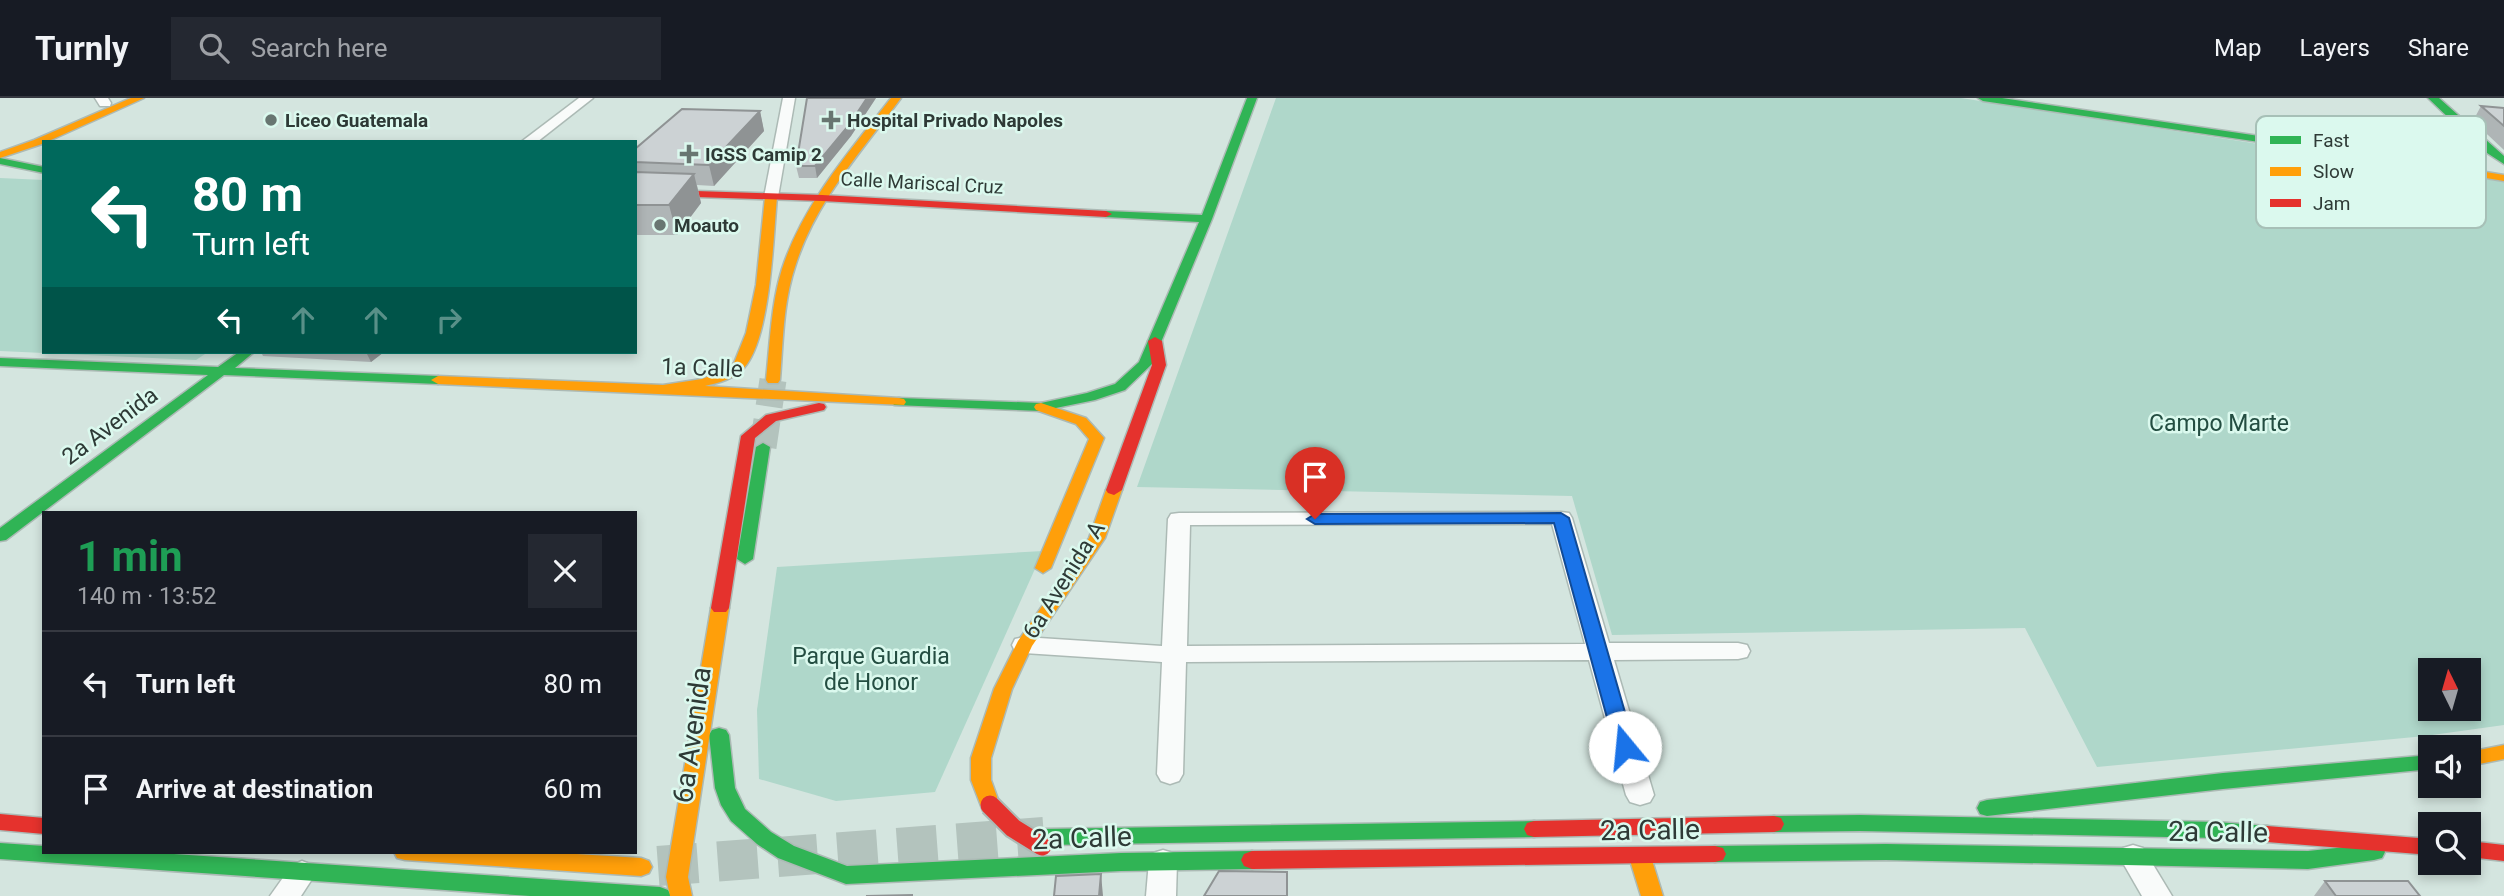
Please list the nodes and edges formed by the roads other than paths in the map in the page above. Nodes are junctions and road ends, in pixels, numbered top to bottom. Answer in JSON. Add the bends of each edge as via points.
{"nodes":[{"id":1,"x":139,"y":98,"type":"edge"},
{"id":2,"x":587,"y":98,"type":"edge"},
{"id":3,"x":789,"y":98,"type":"edge"},
{"id":4,"x":895,"y":98,"type":"edge"},
{"id":5,"x":1252,"y":98,"type":"edge"},
{"id":6,"x":1983,"y":98,"type":"edge"},
{"id":7,"x":2031,"y":98,"type":"edge"},
{"id":8,"x":2433,"y":98,"type":"edge"},
{"id":9,"x":107,"y":100,"type":"edge"},
{"id":10,"x":2452,"y":116,"type":"edge"},
{"id":11,"x":2256,"y":131,"type":"edge"},
{"id":12,"x":13,"y":134,"type":"dead end"},
{"id":13,"x":2256,"y":138,"type":"edge"},
{"id":14,"x":531,"y":140,"type":"edge"},
{"id":15,"x":28,"y":146,"type":"junction"},
{"id":16,"x":2486,"y":148,"type":"edge"},
{"id":17,"x":0,"y":155,"type":"edge"},
{"id":18,"x":0,"y":161,"type":"edge"},
{"id":19,"x":2504,"y":161,"type":"edge"},
{"id":20,"x":20,"y":165,"type":"junction"},
{"id":21,"x":42,"y":170,"type":"edge"},
{"id":22,"x":42,"y":170,"type":"edge"},
{"id":23,"x":2486,"y":172,"type":"edge"},
{"id":24,"x":0,"y":173,"type":"edge"},
{"id":25,"x":2486,"y":174,"type":"edge"},
{"id":26,"x":2504,"y":177,"type":"edge"},
{"id":27,"x":637,"y":192,"type":"edge"},
{"id":28,"x":771,"y":197,"type":"junction"},
{"id":29,"x":822,"y":198,"type":"junction"},
{"id":30,"x":1206,"y":219,"type":"junction"},
{"id":31,"x":765,"y":262,"type":"junction"},
{"id":32,"x":1156,"y":341,"type":"junction"},
{"id":33,"x":244,"y":354,"type":"edge"},
{"id":34,"x":0,"y":362,"type":"edge"},
{"id":35,"x":220,"y":372,"type":"junction"},
{"id":36,"x":773,"y":380,"type":"tunnel mouth"},
{"id":37,"x":660,"y":390,"type":"junction"},
{"id":38,"x":888,"y":402,"type":"junction"},
{"id":39,"x":1041,"y":407,"type":"junction"},
{"id":40,"x":763,"y":447,"type":"tunnel mouth"},
{"id":41,"x":0,"y":536,"type":"edge"},
{"id":42,"x":745,"y":559,"type":"dead end"},
{"id":43,"x":1043,"y":568,"type":"dead end"},
{"id":44,"x":1024,"y":645,"type":"junction"},
{"id":45,"x":1738,"y":651,"type":"dead end"},
{"id":46,"x":1597,"y":652,"type":"junction"},
{"id":47,"x":1174,"y":654,"type":"junction"},
{"id":48,"x":720,"y":728,"type":"joint"},
{"id":49,"x":2504,"y":752,"type":"edge"},
{"id":50,"x":2481,"y":757,"type":"edge"},
{"id":51,"x":2418,"y":763,"type":"edge"},
{"id":52,"x":1170,"y":774,"type":"dead end"},
{"id":53,"x":1640,"y":795,"type":"dead end"},
{"id":54,"x":709,"y":801,"type":"dead end"},
{"id":55,"x":0,"y":822,"type":"edge"},
{"id":56,"x":1860,"y":823,"type":"junction"},
{"id":57,"x":42,"y":826,"type":"edge"},
{"id":58,"x":1044,"y":841,"type":"junction"},
{"id":59,"x":2418,"y":846,"type":"edge"},
{"id":60,"x":2418,"y":848,"type":"edge"},
{"id":61,"x":2481,"y":850,"type":"edge"},
{"id":62,"x":0,"y":851,"type":"edge"},
{"id":63,"x":2504,"y":853,"type":"edge"},
{"id":64,"x":436,"y":854,"type":"edge"},
{"id":65,"x":2133,"y":856,"type":"junction"},
{"id":66,"x":1640,"y":857,"type":"junction"},
{"id":67,"x":1163,"y":861,"type":"junction"},
{"id":68,"x":1121,"y":862,"type":"junction"},
{"id":69,"x":641,"y":867,"type":"tunnel mouth"},
{"id":70,"x":302,"y":873,"type":"junction"},
{"id":71,"x":695,"y":877,"type":"dead end"},
{"id":72,"x":285,"y":896,"type":"edge"},
{"id":73,"x":660,"y":896,"type":"edge"},
{"id":74,"x":681,"y":896,"type":"edge"},
{"id":75,"x":690,"y":896,"type":"edge"},
{"id":76,"x":1161,"y":896,"type":"edge"},
{"id":77,"x":1652,"y":896,"type":"edge"},
{"id":78,"x":2157,"y":896,"type":"edge"}],
"edges":[{"from":1,"to":15,"type":"main road"},
{"from":2,"to":14,"type":"street"},
{"from":3,"to":28,"type":"street"},
{"from":4,"to":29,"type":"main road"},
{"from":5,"to":30,"type":"main road","name":"6a Avenida A"},
{"from":6,"to":13,"type":"main road"},
{"from":7,"to":11,"type":"main road"},
{"from":8,"to":10,"type":"main road"},
{"from":9,"to":12,"type":"main road","via":[[68,120]]},
{"from":15,"to":17,"type":"main road"},
{"from":15,"to":20,"type":"main road","via":[[14,158]]},
{"from":16,"to":19,"type":"main road"},
{"from":18,"to":20,"type":"main road"},
{"from":20,"to":21,"type":"main road"},
{"from":22,"to":24,"type":"main road"},
{"from":23,"to":26,"type":"main road"},
{"from":25,"to":26,"type":"main road"},
{"from":27,"to":28,"type":"main road","name":"Calle Mariscal Cruz"},
{"from":28,"to":29,"type":"main road","name":"Calle Mariscal Cruz"},
{"from":28,"to":31,"type":"main road"},
{"from":29,"to":30,"type":"main road","name":"Calle Mariscal Cruz"},
{"from":29,"to":31,"type":"main road","via":[[803,211]]},
{"from":29,"to":36,"type":"main road","via":[[789,269]]},
{"from":30,"to":32,"type":"main road","name":"6a Avenida A"},
{"from":31,"to":37,"type":"main road","via":[[743,360],[714,378]]},
{"from":32,"to":39,"type":"main road","name":"1a Calle","via":[[1141,370],[1120,387]]},
{"from":32,"to":44,"type":"main road","name":"6a Avenida A","via":[[1160,365],[1097,538]]},
{"from":33,"to":35,"type":"main road","name":"2a Avenida"},
{"from":34,"to":35,"type":"main road","name":"1a Calle"},
{"from":35,"to":37,"type":"main road","name":"1a Calle"},
{"from":35,"to":41,"type":"main road","name":"2a Avenida"},
{"from":37,"to":38,"type":"main road","name":"1a Calle"},
{"from":38,"to":39,"type":"main road","name":"1a Calle"},
{"from":38,"to":74,"type":"main road","via":[[784,413],[757,426],[748,436],[677,877]]},
{"from":39,"to":43,"type":"main road","via":[[1084,423],[1097,438]]},
{"from":40,"to":42,"type":"main road"},
{"from":44,"to":47,"type":"street"},
{"from":44,"to":58,"type":"main road","name":"6a Avenida A","bridge":true,"via":[[1003,689],[981,758],[981,780],[990,805],[1013,828]]},
{"from":45,"to":46,"type":"street"},
{"from":46,"to":47,"type":"street"},
{"from":46,"to":47,"type":"street","via":[[1561,518],[1179,519]]},
{"from":46,"to":53,"type":"street"},
{"from":47,"to":52,"type":"street"},
{"from":48,"to":54,"type":"main road","name":"6a Avenida"},
{"from":48,"to":68,"type":"main road","name":"2a Calle","via":[[724,782],[732,806],[773,846],[802,862],[846,875]]},
{"from":49,"to":50,"type":"main road"},
{"from":51,"to":56,"type":"main road"},
{"from":55,"to":57,"type":"main road"},
{"from":56,"to":58,"type":"main road","name":"2a Calle"},
{"from":56,"to":59,"type":"main road","name":"2a Calle","via":[[2217,830]]},
{"from":58,"to":68,"type":"main road","name":"6a Avenida A"},
{"from":60,"to":65,"type":"main road","name":"2a Calle","via":[[2308,860]]},
{"from":61,"to":63,"type":"main road"},
{"from":62,"to":70,"type":"main road"},
{"from":64,"to":69,"type":"main road"},
{"from":65,"to":66,"type":"main road","name":"2a Calle","via":[[1886,852]]},
{"from":65,"to":78,"type":"street"},
{"from":66,"to":67,"type":"main road","name":"2a Calle"},
{"from":66,"to":77,"type":"main road"},
{"from":67,"to":68,"type":"main road","name":"2a Calle"},
{"from":67,"to":76,"type":"street"},
{"from":70,"to":72,"type":"street"},
{"from":70,"to":73,"type":"main road"},
{"from":71,"to":75,"type":"main road"}]}
